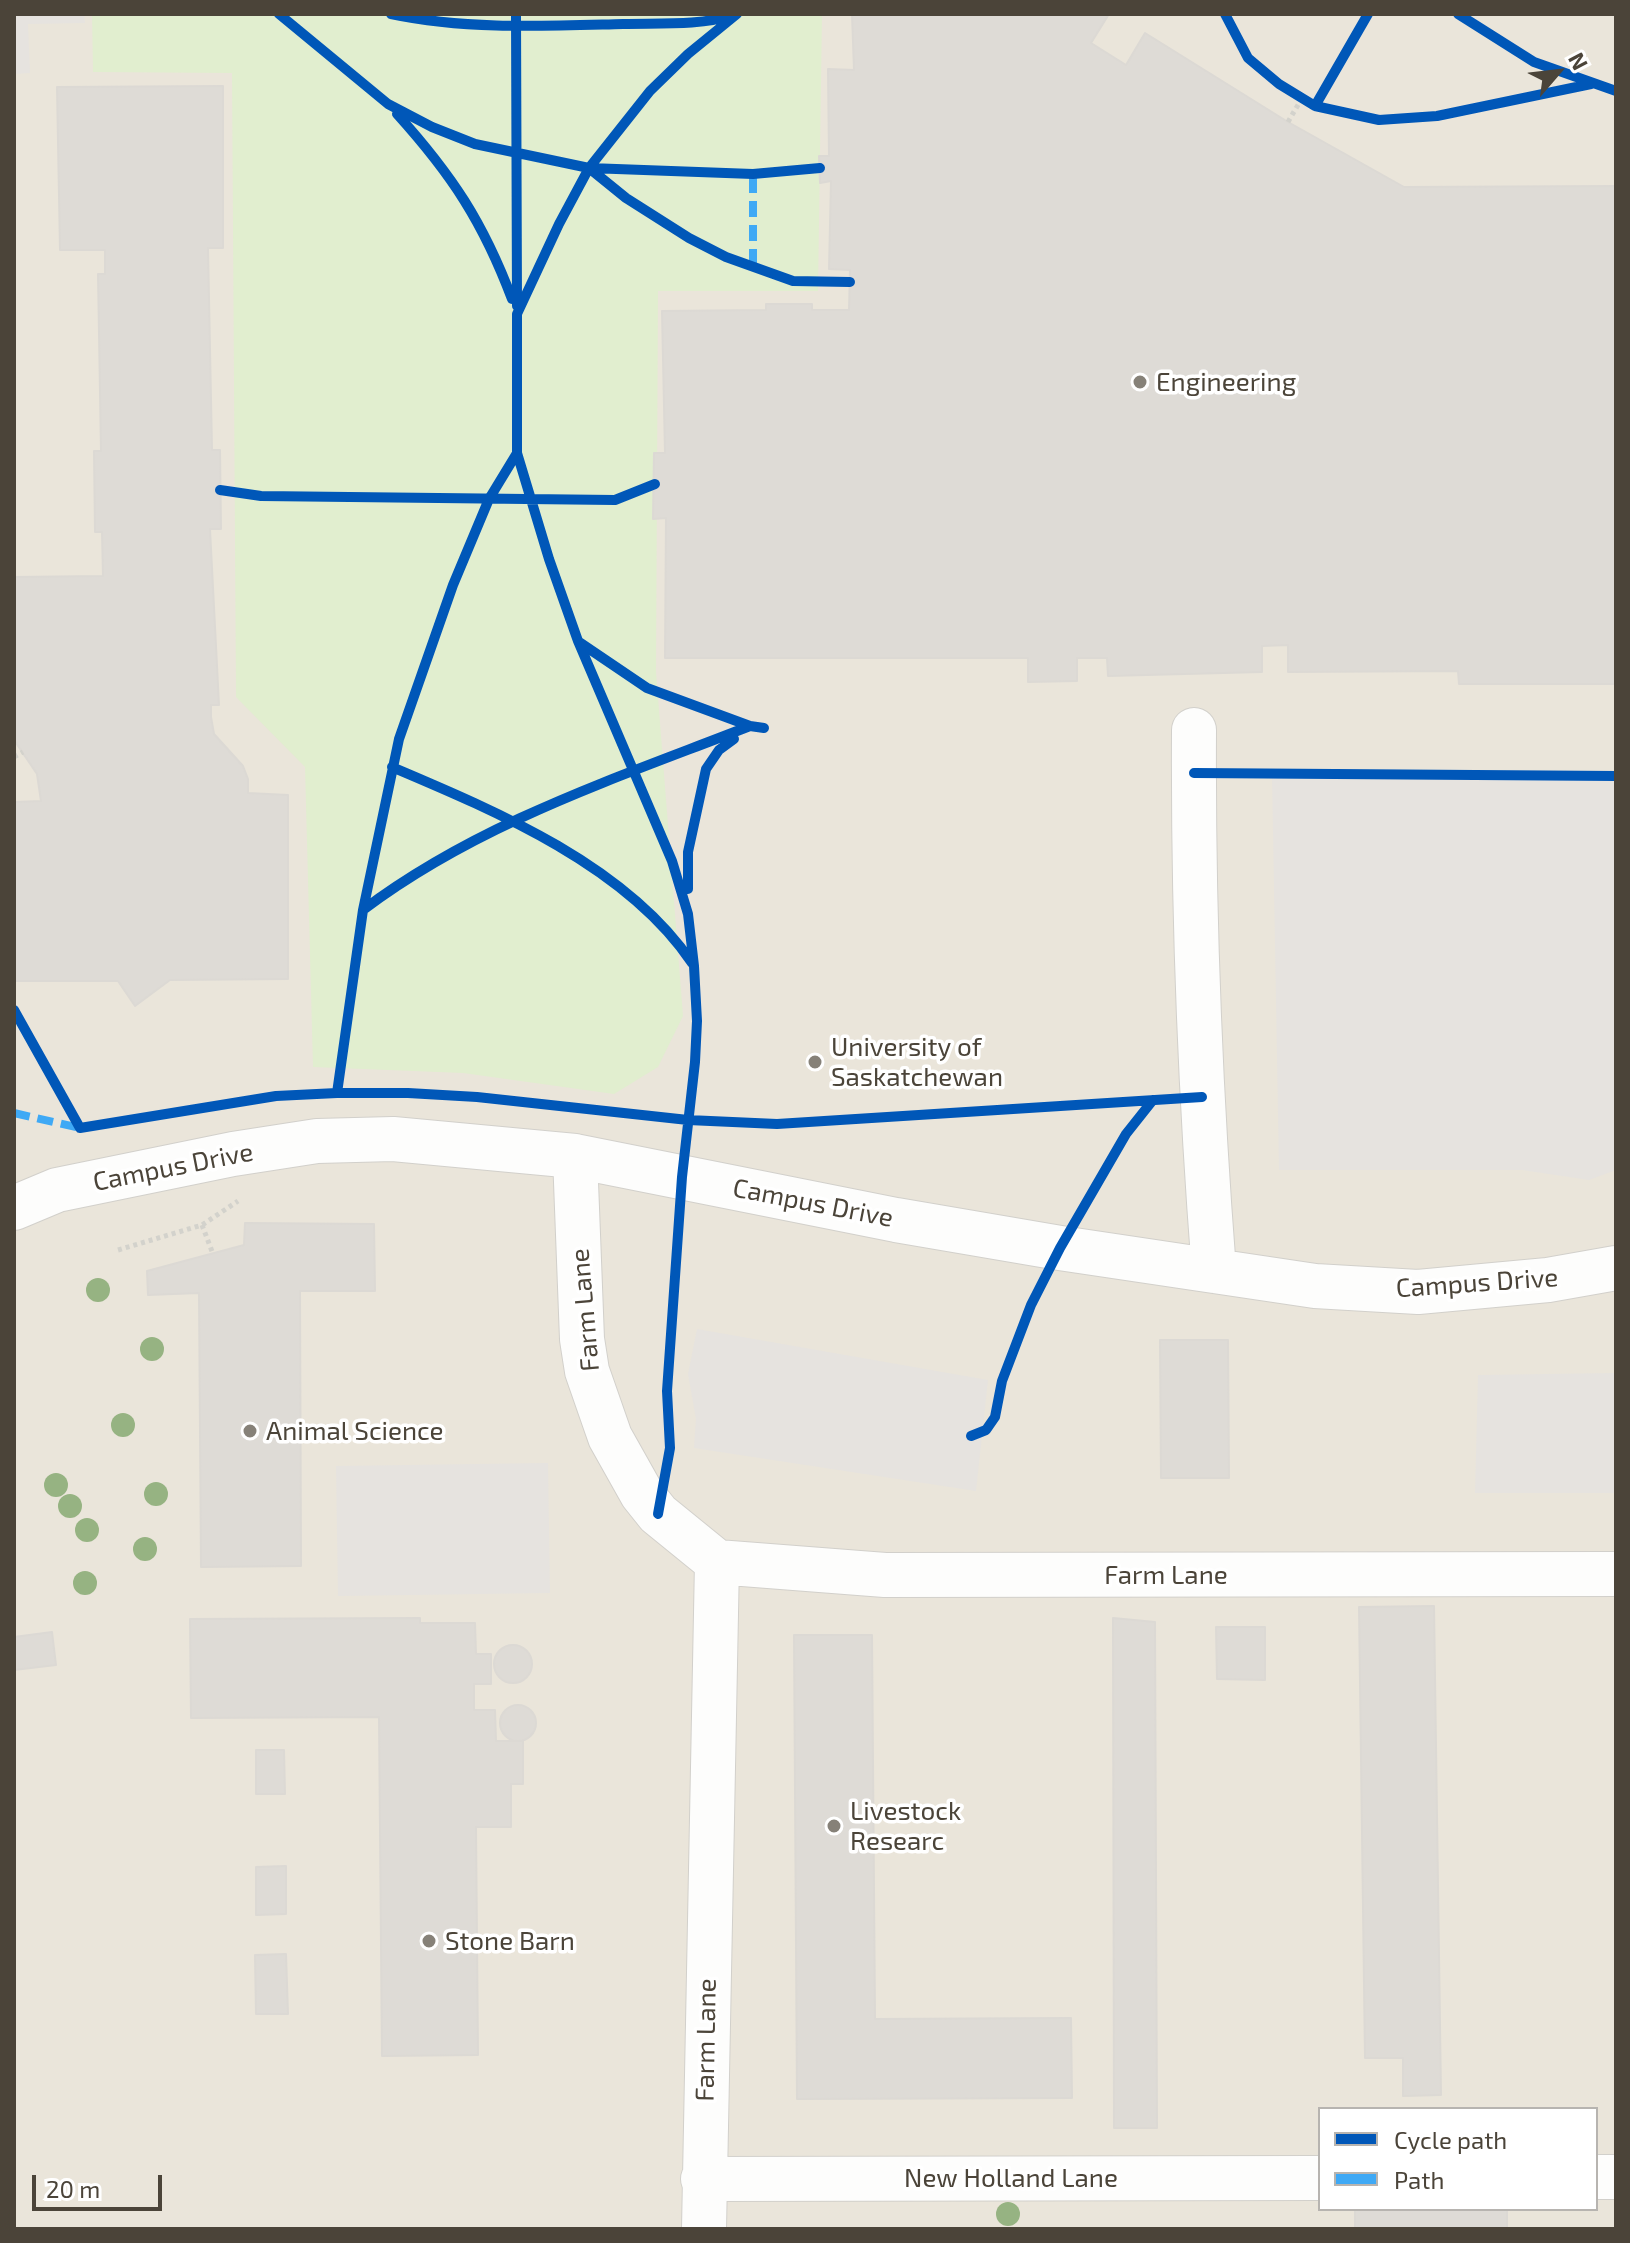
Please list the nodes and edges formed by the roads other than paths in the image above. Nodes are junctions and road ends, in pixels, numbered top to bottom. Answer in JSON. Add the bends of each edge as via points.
{"nodes":[{"id":1,"x":1194,"y":730,"type":"dead end"},
{"id":2,"x":575,"y":1156,"type":"junction"},
{"id":3,"x":14,"y":1208,"type":"edge"},
{"id":4,"x":1616,"y":1268,"type":"edge"},
{"id":5,"x":1214,"y":1271,"type":"junction"},
{"id":6,"x":717,"y":1562,"type":"junction"},
{"id":7,"x":1616,"y":1574,"type":"edge"},
{"id":8,"x":1318,"y":2178,"type":"edge"},
{"id":9,"x":703,"y":2179,"type":"junction"},
{"id":10,"x":704,"y":2229,"type":"edge"}],
"edges":[{"from":1,"to":5,"type":"street","via":[[1202,1097]]},
{"from":2,"to":3,"type":"street","name":"Campus Drive","via":[[393,1139],[317,1141],[138,1172],[57,1190]]},
{"from":2,"to":5,"type":"street","name":"Campus Drive","via":[[896,1220]]},
{"from":2,"to":6,"type":"street","name":"Farm Lane","via":[[582,1339],[610,1437],[658,1514]]},
{"from":4,"to":5,"type":"street","name":"Campus Drive","via":[[1418,1292],[1315,1286]]},
{"from":6,"to":7,"type":"street","name":"Farm Lane","via":[[885,1575]]},
{"from":6,"to":9,"type":"street","name":"Farm Lane"},
{"from":8,"to":9,"type":"street","name":"New Holland Lane"},
{"from":9,"to":10,"type":"street","name":"Farm Lane"}]}
